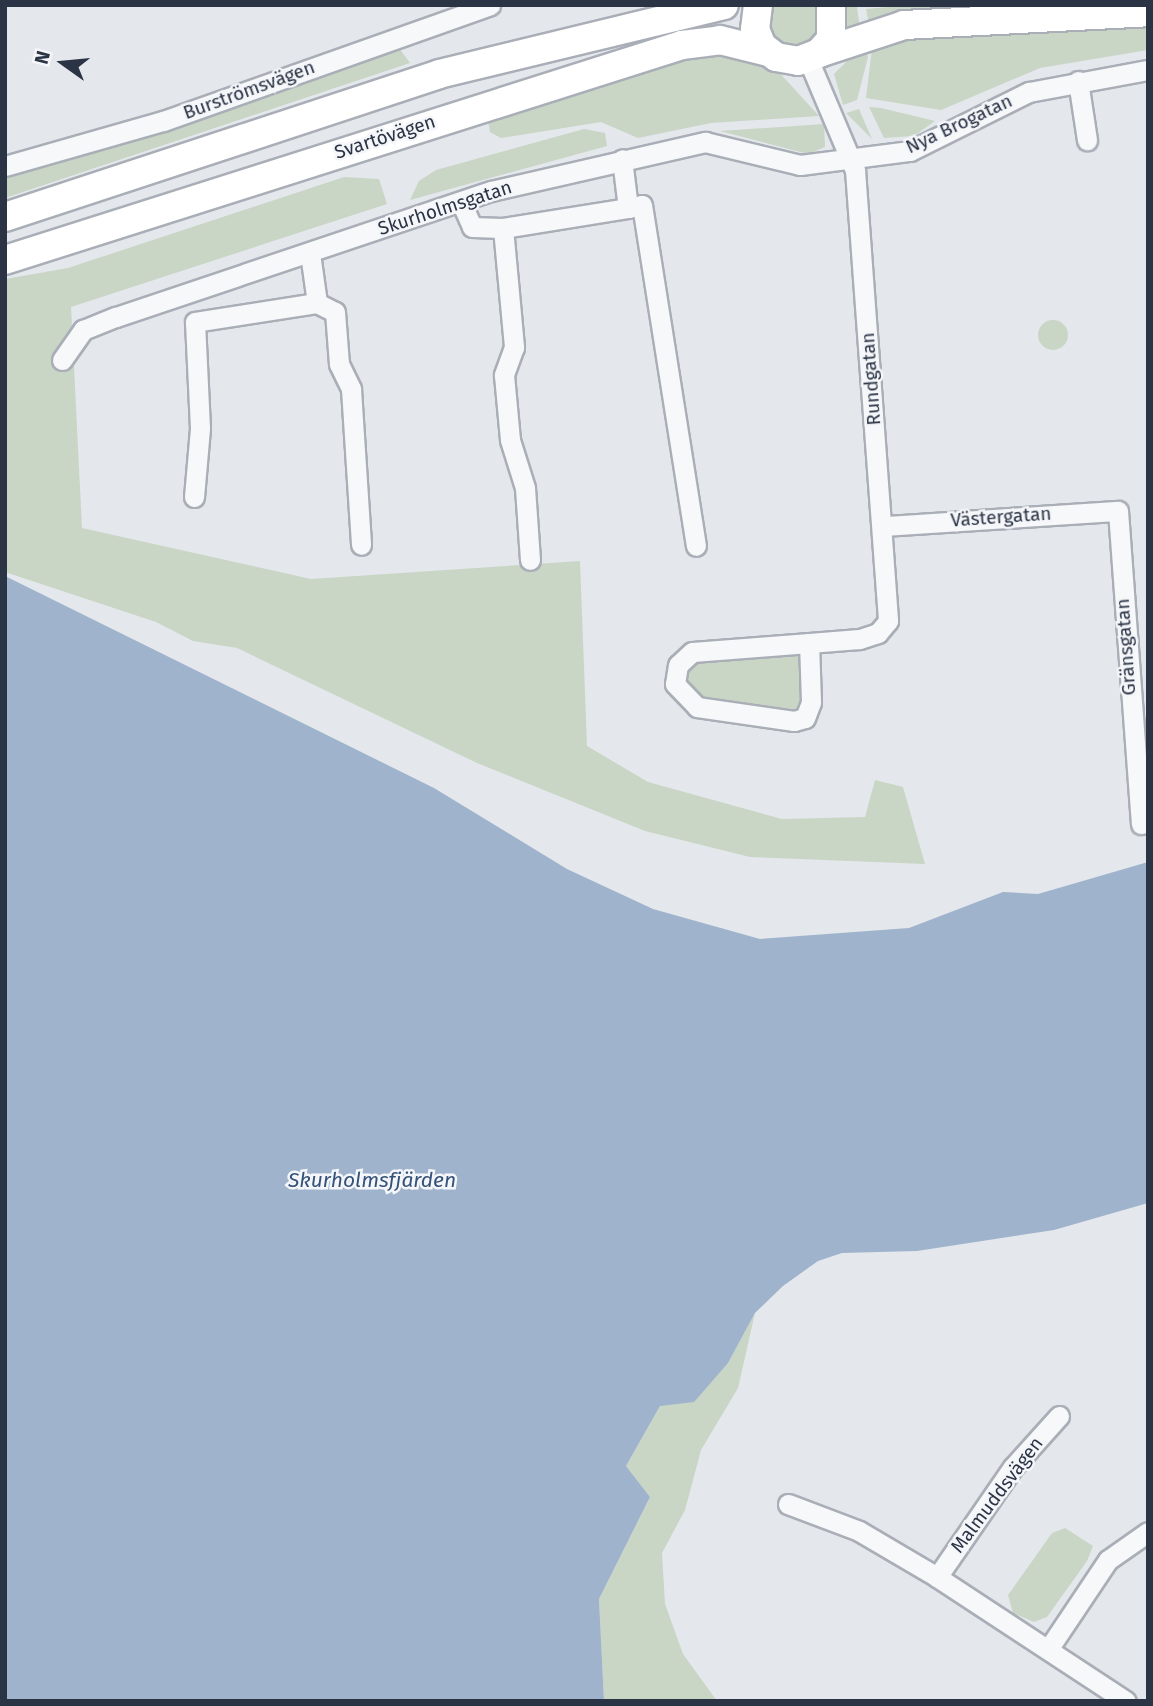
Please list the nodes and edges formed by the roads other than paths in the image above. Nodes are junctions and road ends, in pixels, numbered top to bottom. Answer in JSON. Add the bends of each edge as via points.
{"nodes":[{"id":1,"x":489,"y":5,"type":"edge"},
{"id":2,"x":724,"y":5,"type":"edge"},
{"id":3,"x":758,"y":5,"type":"edge"},
{"id":4,"x":831,"y":5,"type":"edge"},
{"id":5,"x":1148,"y":12,"type":"edge"},
{"id":6,"x":768,"y":52,"type":"junction"},
{"id":7,"x":814,"y":56,"type":"junction"},
{"id":8,"x":1148,"y":70,"type":"edge"},
{"id":9,"x":1078,"y":81,"type":"junction"},
{"id":10,"x":1087,"y":140,"type":"dead end"},
{"id":11,"x":851,"y":157,"type":"junction"},
{"id":12,"x":622,"y":159,"type":"junction"},
{"id":13,"x":5,"y":166,"type":"edge"},
{"id":14,"x":461,"y":202,"type":"junction"},
{"id":15,"x":628,"y":208,"type":"junction"},
{"id":16,"x":5,"y":217,"type":"edge"},
{"id":17,"x":503,"y":228,"type":"junction"},
{"id":18,"x":310,"y":253,"type":"junction"},
{"id":19,"x":5,"y":260,"type":"edge"},
{"id":20,"x":211,"y":286,"type":"junction"},
{"id":21,"x":317,"y":303,"type":"junction"},
{"id":22,"x":218,"y":318,"type":"junction"},
{"id":23,"x":62,"y":360,"type":"dead end"},
{"id":24,"x":194,"y":497,"type":"dead end"},
{"id":25,"x":1118,"y":511,"type":"joint"},
{"id":26,"x":885,"y":526,"type":"junction"},
{"id":27,"x":361,"y":545,"type":"dead end"},
{"id":28,"x":696,"y":547,"type":"dead end"},
{"id":29,"x":530,"y":560,"type":"dead end"},
{"id":30,"x":809,"y":643,"type":"junction"},
{"id":31,"x":1141,"y":824,"type":"dead end"},
{"id":32,"x":1059,"y":1416,"type":"dead end"},
{"id":33,"x":788,"y":1504,"type":"dead end"},
{"id":34,"x":1148,"y":1532,"type":"edge"},
{"id":35,"x":937,"y":1577,"type":"junction"},
{"id":36,"x":1049,"y":1648,"type":"junction"},
{"id":37,"x":1126,"y":1701,"type":"edge"}],
"edges":[{"from":1,"to":13,"type":"street","name":"Burströmsvägen","via":[[163,121]]},
{"from":2,"to":16,"type":"main road","via":[[427,78]]},
{"from":3,"to":6,"type":"main road","via":[[755,29]]},
{"from":4,"to":7,"type":"main road","via":[[834,30]]},
{"from":5,"to":7,"type":"main road","via":[[929,22],[873,32]]},
{"from":6,"to":7,"type":"main road","name":"Svartövägen","via":[[789,61]]},
{"from":6,"to":19,"type":"main road","name":"Svartövägen","via":[[720,40],[682,45]]},
{"from":7,"to":11,"type":"street","name":"Rundgatan"},
{"from":8,"to":9,"type":"street","name":"Nya Brogatan"},
{"from":9,"to":10,"type":"street"},
{"from":9,"to":11,"type":"street","name":"Nya Brogatan","via":[[998,104],[909,151]]},
{"from":11,"to":12,"type":"street","name":"Skurholmsgatan","via":[[800,165],[705,142]]},
{"from":11,"to":26,"type":"street","name":"Rundgatan"},
{"from":12,"to":14,"type":"street","name":"Skurholmsgatan"},
{"from":12,"to":15,"type":"street"},
{"from":14,"to":17,"type":"street","via":[[472,228]]},
{"from":14,"to":18,"type":"street","name":"Skurholmsgatan"},
{"from":15,"to":17,"type":"street"},
{"from":15,"to":28,"type":"street","via":[[642,205]]},
{"from":17,"to":29,"type":"street","via":[[514,347],[504,374],[509,440],[525,488]]},
{"from":18,"to":20,"type":"street","name":"Skurholmsgatan"},
{"from":18,"to":21,"type":"street"},
{"from":20,"to":22,"type":"street"},
{"from":20,"to":23,"type":"street","name":"Skurholmsgatan","via":[[83,330]]},
{"from":21,"to":22,"type":"street"},
{"from":21,"to":27,"type":"street","via":[[335,312],[339,365],[351,389]]},
{"from":22,"to":24,"type":"street","via":[[193,326],[200,428]]},
{"from":25,"to":26,"type":"street","name":"Västergatan"},
{"from":25,"to":31,"type":"street","name":"Gränsgatan"},
{"from":26,"to":30,"type":"street","name":"Rundgatan","via":[[890,612],[884,628],[859,639]]},
{"from":30,"to":30,"type":"street","name":"Rundgatan","via":[[811,702],[805,718],[716,712],[678,693],[675,673],[692,653]]},
{"from":32,"to":35,"type":"street","name":"Malmuddsvägen","via":[[1013,1467]]},
{"from":33,"to":35,"type":"street","via":[[859,1531]]},
{"from":34,"to":36,"type":"street","via":[[1108,1560]]},
{"from":35,"to":36,"type":"street"},
{"from":36,"to":37,"type":"street"}]}
